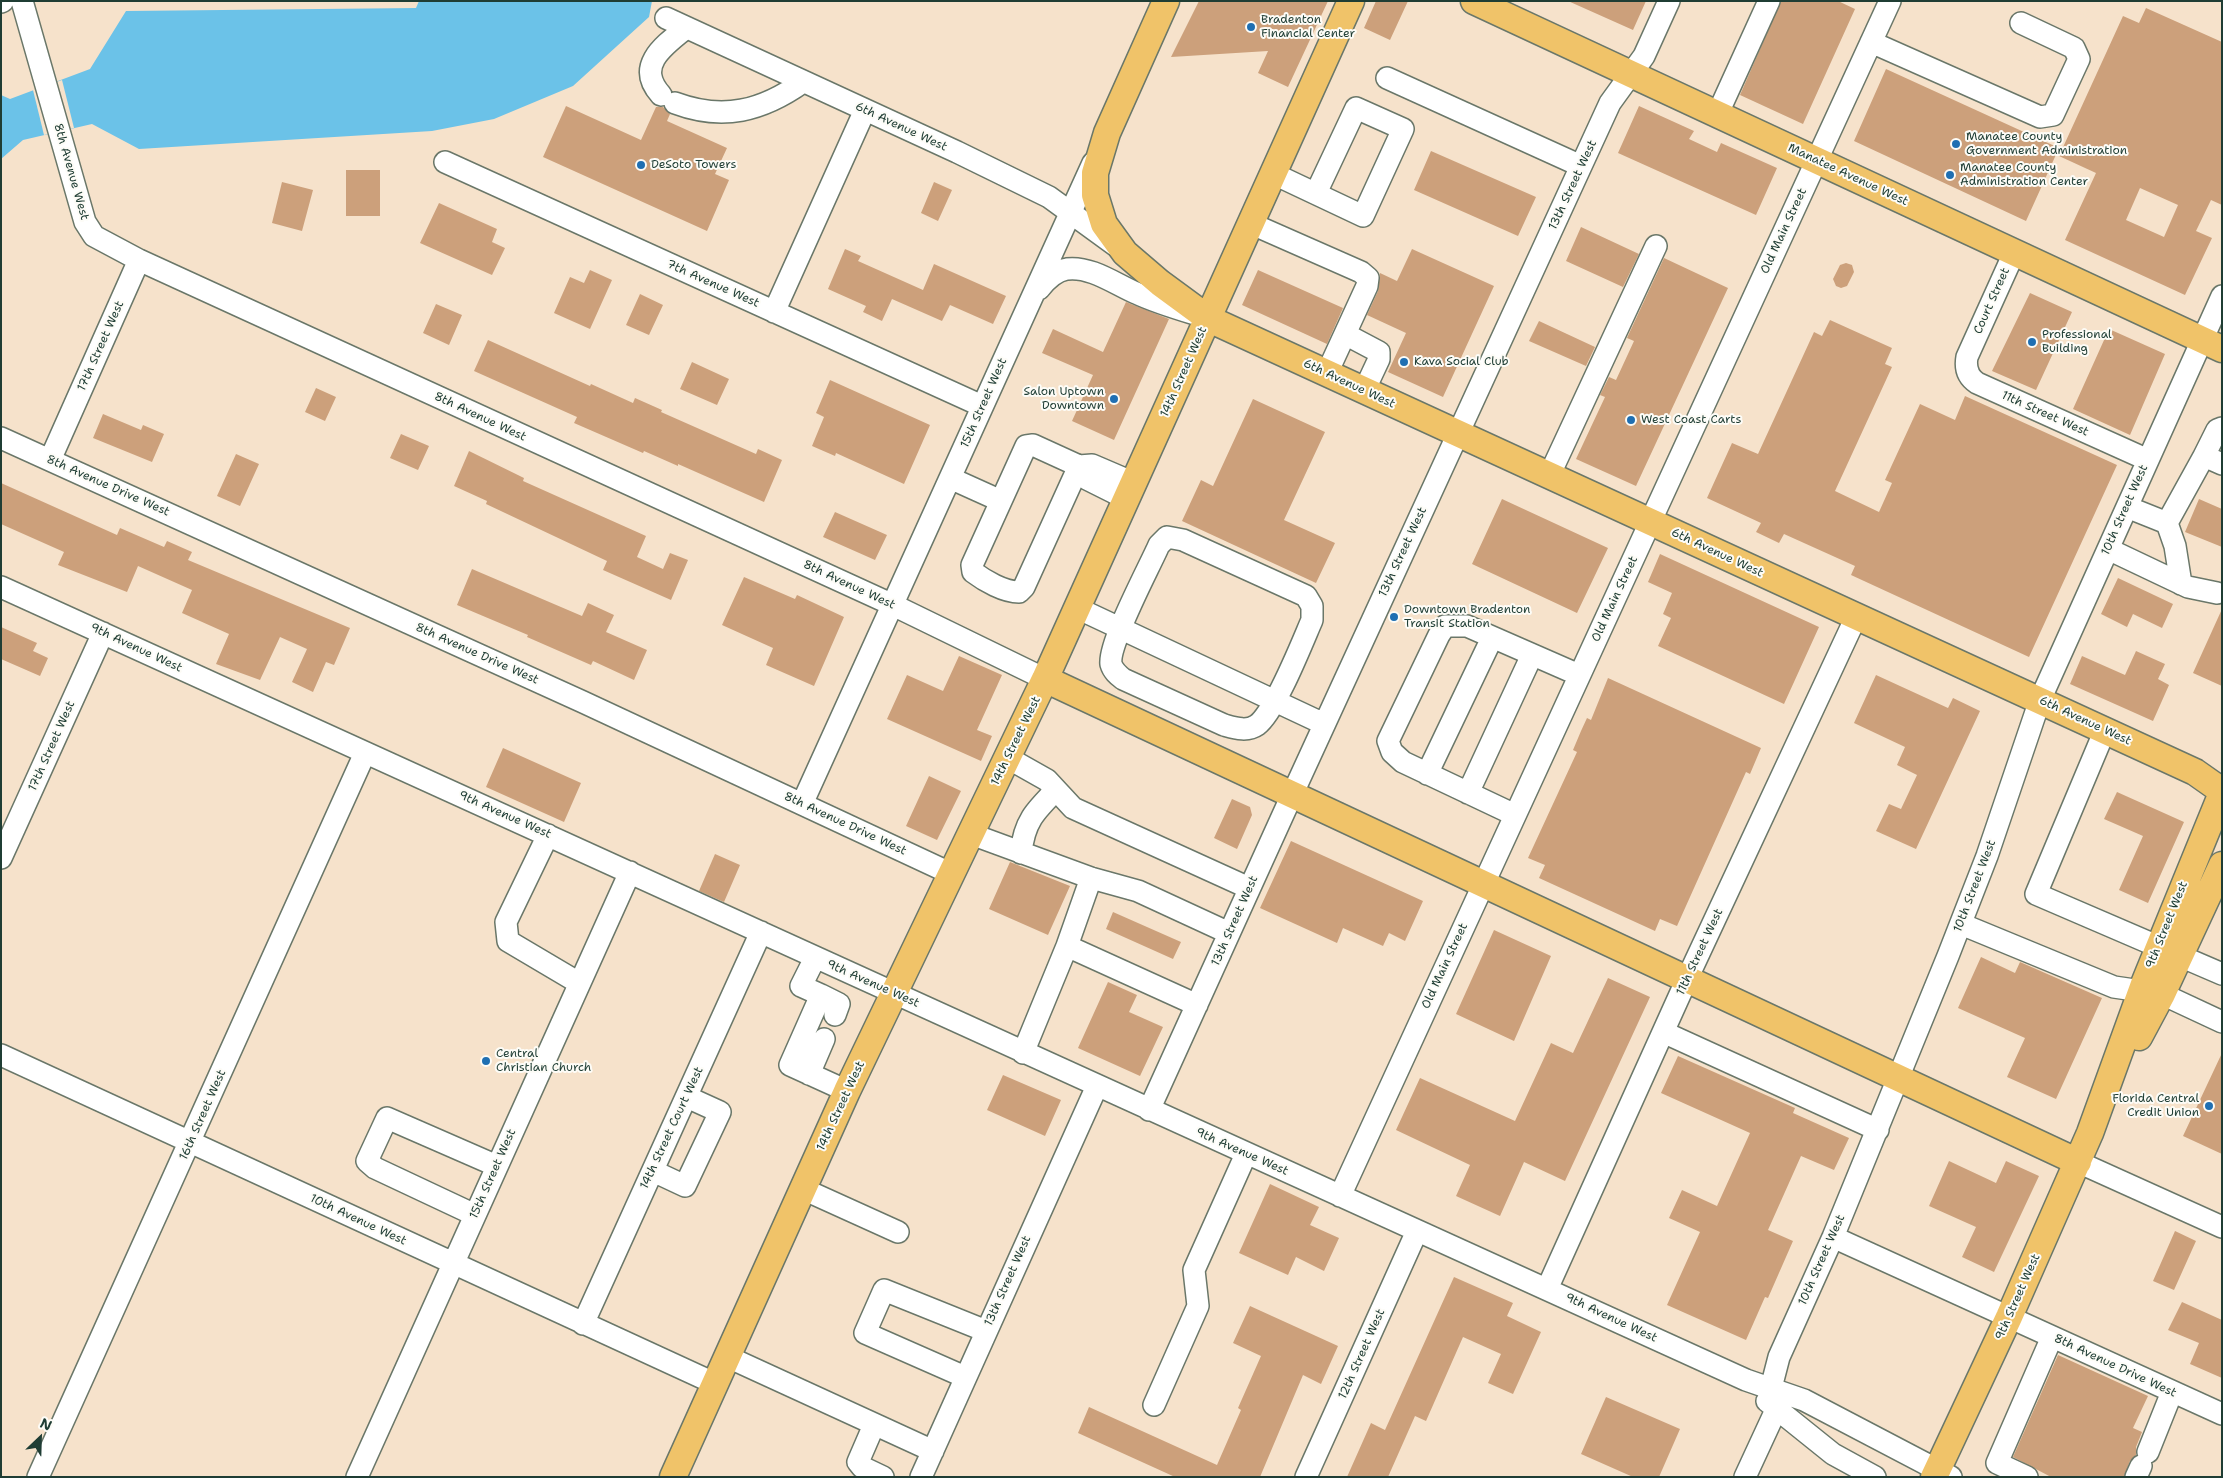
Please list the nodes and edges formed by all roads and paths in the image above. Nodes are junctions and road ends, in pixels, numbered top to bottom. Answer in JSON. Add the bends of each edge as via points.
{"nodes":[{"id":1,"x":22,"y":1,"type":"edge"},
{"id":2,"x":1166,"y":1,"type":"edge"},
{"id":3,"x":1351,"y":1,"type":"edge"},
{"id":4,"x":1474,"y":1,"type":"edge"},
{"id":5,"x":1669,"y":1,"type":"edge"},
{"id":6,"x":1769,"y":1,"type":"edge"},
{"id":7,"x":1890,"y":1,"type":"edge"},
{"id":8,"x":666,"y":18,"type":"dead end"},
{"id":9,"x":2021,"y":23,"type":"dead end"},
{"id":10,"x":686,"y":28,"type":"junction"},
{"id":11,"x":1871,"y":42,"type":"junction"},
{"id":12,"x":1632,"y":73,"type":"junction"},
{"id":13,"x":1387,"y":78,"type":"dead end"},
{"id":14,"x":803,"y":82,"type":"junction"},
{"id":15,"x":865,"y":110,"type":"junction"},
{"id":16,"x":1718,"y":113,"type":"junction"},
{"id":17,"x":1107,"y":133,"type":"junction"},
{"id":18,"x":1817,"y":160,"type":"junction"},
{"id":19,"x":445,"y":162,"type":"dead end"},
{"id":20,"x":1581,"y":166,"type":"junction"},
{"id":21,"x":1274,"y":174,"type":"junction"},
{"id":22,"x":1316,"y":193,"type":"junction"},
{"id":23,"x":1070,"y":214,"type":"junction"},
{"id":24,"x":1252,"y":224,"type":"junction"},
{"id":25,"x":1656,"y":246,"type":"dead end"},
{"id":26,"x":1126,"y":252,"type":"junction"},
{"id":27,"x":2014,"y":253,"type":"junction"},
{"id":28,"x":139,"y":260,"type":"junction"},
{"id":29,"x":2222,"y":296,"type":"edge"},
{"id":30,"x":1030,"y":299,"type":"junction"},
{"id":31,"x":774,"y":312,"type":"junction"},
{"id":32,"x":1209,"y":319,"type":"junction"},
{"id":33,"x":1344,"y":334,"type":"junction"},
{"id":34,"x":2212,"y":344,"type":"edge"},
{"id":35,"x":1970,"y":350,"type":"joint"},
{"id":36,"x":1327,"y":373,"type":"junction"},
{"id":37,"x":1364,"y":391,"type":"junction"},
{"id":38,"x":982,"y":406,"type":"junction"},
{"id":39,"x":2222,"y":428,"type":"edge"},
{"id":40,"x":1458,"y":434,"type":"junction"},
{"id":41,"x":1,"y":438,"type":"edge"},
{"id":42,"x":50,"y":460,"type":"junction"},
{"id":43,"x":2148,"y":460,"type":"junction"},
{"id":44,"x":2213,"y":460,"type":"edge"},
{"id":45,"x":1079,"y":466,"type":"junction"},
{"id":46,"x":1549,"y":476,"type":"junction"},
{"id":47,"x":950,"y":478,"type":"junction"},
{"id":48,"x":1131,"y":491,"type":"junction"},
{"id":49,"x":1001,"y":501,"type":"junction"},
{"id":50,"x":2127,"y":507,"type":"junction"},
{"id":51,"x":1650,"y":522,"type":"junction"},
{"id":52,"x":2167,"y":524,"type":"junction"},
{"id":53,"x":2108,"y":550,"type":"junction"},
{"id":54,"x":2181,"y":584,"type":"junction"},
{"id":55,"x":1,"y":586,"type":"edge"},
{"id":56,"x":2217,"y":593,"type":"dead end"},
{"id":57,"x":893,"y":605,"type":"junction"},
{"id":58,"x":1077,"y":608,"type":"junction"},
{"id":59,"x":1856,"y":617,"type":"junction"},
{"id":60,"x":1121,"y":628,"type":"junction"},
{"id":61,"x":103,"y":633,"type":"junction"},
{"id":62,"x":1492,"y":638,"type":"junction"},
{"id":63,"x":1532,"y":655,"type":"junction"},
{"id":64,"x":1579,"y":675,"type":"junction"},
{"id":65,"x":1045,"y":679,"type":"junction"},
{"id":66,"x":2040,"y":700,"type":"junction"},
{"id":67,"x":1275,"y":701,"type":"junction"},
{"id":68,"x":1324,"y":724,"type":"junction"},
{"id":69,"x":2105,"y":730,"type":"junction"},
{"id":70,"x":365,"y":753,"type":"junction"},
{"id":71,"x":1008,"y":758,"type":"junction"},
{"id":72,"x":1427,"y":774,"type":"junction"},
{"id":73,"x":1056,"y":790,"type":"junction"},
{"id":74,"x":2222,"y":792,"type":"edge"},
{"id":75,"x":1468,"y":793,"type":"junction"},
{"id":76,"x":1292,"y":795,"type":"junction"},
{"id":77,"x":802,"y":804,"type":"junction"},
{"id":78,"x":1515,"y":815,"type":"junction"},
{"id":79,"x":548,"y":834,"type":"junction"},
{"id":80,"x":971,"y":834,"type":"junction"},
{"id":81,"x":1021,"y":853,"type":"junction"},
{"id":82,"x":1,"y":858,"type":"edge"},
{"id":83,"x":2222,"y":865,"type":"edge"},
{"id":84,"x":630,"y":872,"type":"junction"},
{"id":85,"x":952,"y":874,"type":"junction"},
{"id":86,"x":1091,"y":878,"type":"junction"},
{"id":87,"x":1483,"y":884,"type":"junction"},
{"id":88,"x":1250,"y":888,"type":"junction"},
{"id":89,"x":1960,"y":924,"type":"junction"},
{"id":90,"x":761,"y":932,"type":"junction"},
{"id":91,"x":1229,"y":933,"type":"junction"},
{"id":92,"x":1067,"y":946,"type":"junction"},
{"id":93,"x":2169,"y":951,"type":"junction"},
{"id":94,"x":815,"y":958,"type":"junction"},
{"id":95,"x":2222,"y":974,"type":"edge"},
{"id":96,"x":1687,"y":979,"type":"junction"},
{"id":97,"x":579,"y":983,"type":"junction"},
{"id":98,"x":894,"y":994,"type":"junction"},
{"id":99,"x":2151,"y":994,"type":"junction"},
{"id":100,"x":821,"y":995,"type":"junction"},
{"id":101,"x":1197,"y":1005,"type":"junction"},
{"id":102,"x":835,"y":1015,"type":"dead end"},
{"id":103,"x":2222,"y":1022,"type":"edge"},
{"id":104,"x":1663,"y":1032,"type":"junction"},
{"id":105,"x":824,"y":1039,"type":"dead end"},
{"id":106,"x":1023,"y":1053,"type":"junction"},
{"id":107,"x":1,"y":1056,"type":"edge"},
{"id":108,"x":809,"y":1074,"type":"junction"},
{"id":109,"x":1899,"y":1078,"type":"junction"},
{"id":110,"x":1097,"y":1086,"type":"junction"},
{"id":111,"x":847,"y":1091,"type":"junction"},
{"id":112,"x":687,"y":1097,"type":"junction"},
{"id":113,"x":1149,"y":1110,"type":"junction"},
{"id":114,"x":1878,"y":1130,"type":"junction"},
{"id":115,"x":191,"y":1142,"type":"junction"},
{"id":116,"x":1246,"y":1154,"type":"junction"},
{"id":117,"x":2078,"y":1162,"type":"junction"},
{"id":118,"x":497,"y":1166,"type":"junction"},
{"id":119,"x":652,"y":1171,"type":"junction"},
{"id":120,"x":803,"y":1189,"type":"junction"},
{"id":121,"x":1340,"y":1196,"type":"junction"},
{"id":122,"x":475,"y":1215,"type":"junction"},
{"id":123,"x":2222,"y":1227,"type":"edge"},
{"id":124,"x":1417,"y":1231,"type":"junction"},
{"id":125,"x":898,"y":1232,"type":"dead end"},
{"id":126,"x":1833,"y":1237,"type":"junction"},
{"id":127,"x":453,"y":1264,"type":"junction"},
{"id":128,"x":1548,"y":1289,"type":"junction"},
{"id":129,"x":2009,"y":1317,"type":"junction"},
{"id":130,"x":583,"y":1324,"type":"junction"},
{"id":131,"x":986,"y":1331,"type":"junction"},
{"id":132,"x":2052,"y":1337,"type":"junction"},
{"id":133,"x":728,"y":1357,"type":"junction"},
{"id":134,"x":966,"y":1377,"type":"junction"},
{"id":135,"x":1746,"y":1380,"type":"junction"},
{"id":136,"x":716,"y":1384,"type":"junction"},
{"id":137,"x":1770,"y":1388,"type":"junction"},
{"id":138,"x":2172,"y":1392,"type":"junction"},
{"id":139,"x":1154,"y":1405,"type":"dead end"},
{"id":140,"x":1776,"y":1410,"type":"junction"},
{"id":141,"x":2222,"y":1414,"type":"edge"},
{"id":142,"x":874,"y":1424,"type":"junction"},
{"id":143,"x":933,"y":1451,"type":"junction"},
{"id":144,"x":2145,"y":1457,"type":"edge"},
{"id":145,"x":1941,"y":1474,"type":"edge"},
{"id":146,"x":38,"y":1477,"type":"edge"},
{"id":147,"x":357,"y":1477,"type":"edge"},
{"id":148,"x":673,"y":1477,"type":"edge"},
{"id":149,"x":883,"y":1477,"type":"edge"},
{"id":150,"x":921,"y":1477,"type":"edge"},
{"id":151,"x":1306,"y":1477,"type":"edge"},
{"id":152,"x":1745,"y":1477,"type":"edge"},
{"id":153,"x":1875,"y":1477,"type":"edge"},
{"id":154,"x":2027,"y":1477,"type":"edge"}],
"edges":[{"from":1,"to":28,"type":"street","name":"8th Avenue West","via":[[88,229]]},
{"from":2,"to":17,"type":"main road","name":"15th Street West"},
{"from":3,"to":21,"type":"main road","name":"14th Street West"},
{"from":4,"to":12,"type":"main road","name":"Manatee Avenue West"},
{"from":5,"to":12,"type":"street","name":"13th Street West","via":[[1644,56]]},
{"from":6,"to":16,"type":"street"},
{"from":7,"to":11,"type":"street","name":"Old Main Street"},
{"from":8,"to":10,"type":"street","name":"6th Avenue West"},
{"from":9,"to":11,"type":"street","via":[[2074,48],[2079,59],[2053,115],[2040,117]]},
{"from":10,"to":14,"type":"street","name":"6th Avenue West"},
{"from":10,"to":14,"type":"street","via":[[659,50],[651,68],[651,79],[668,99],[711,113],[739,111],[767,104]]},
{"from":11,"to":18,"type":"street","name":"Old Main Street"},
{"from":12,"to":16,"type":"main road","name":"Manatee Avenue West"},
{"from":12,"to":20,"type":"street","name":"13th Street West","via":[[1610,103]]},
{"from":13,"to":20,"type":"street"},
{"from":14,"to":15,"type":"street","name":"6th Avenue West"},
{"from":15,"to":23,"type":"street","name":"6th Avenue West","via":[[1049,197]]},
{"from":15,"to":31,"type":"street"},
{"from":16,"to":18,"type":"main road","name":"Manatee Avenue West"},
{"from":17,"to":23,"type":"street","name":"15th Street West"},
{"from":17,"to":26,"type":"main road","name":"6th Avenue West","via":[[1095,173],[1095,196],[1104,224]]},
{"from":18,"to":27,"type":"main road","name":"Manatee Avenue West"},
{"from":18,"to":51,"type":"street","name":"Old Main Street"},
{"from":19,"to":31,"type":"street","name":"7th Avenue West"},
{"from":20,"to":40,"type":"street","name":"13th Street West"},
{"from":21,"to":22,"type":"street"},
{"from":21,"to":24,"type":"main road","name":"14th Street West"},
{"from":22,"to":22,"type":"street","via":[[1363,216],[1403,129],[1356,108]]},
{"from":23,"to":26,"type":"street","name":"6th Avenue West"},
{"from":23,"to":30,"type":"street","name":"15th Street West"},
{"from":24,"to":32,"type":"main road","name":"14th Street West"},
{"from":24,"to":33,"type":"street","via":[[1368,278]]},
{"from":25,"to":46,"type":"street"},
{"from":26,"to":32,"type":"main road","name":"6th Avenue West","via":[[1160,283]]},
{"from":27,"to":34,"type":"main road","name":"Manatee Avenue West"},
{"from":27,"to":35,"type":"street","name":"Court Street"},
{"from":28,"to":42,"type":"street","name":"17th Street West"},
{"from":28,"to":57,"type":"street","name":"8th Avenue West"},
{"from":29,"to":34,"type":"street","name":"10th Street West"},
{"from":30,"to":32,"type":"street","name":"6th Avenue West","via":[[1056,272],[1077,269],[1094,273],[1156,302]]},
{"from":30,"to":38,"type":"street","name":"15th Street West"},
{"from":31,"to":38,"type":"street","name":"7th Avenue West"},
{"from":32,"to":36,"type":"main road","name":"6th Avenue West"},
{"from":32,"to":48,"type":"main road","name":"14th Street West"},
{"from":33,"to":36,"type":"street"},
{"from":33,"to":37,"type":"street","via":[[1379,352],[1379,359]]},
{"from":34,"to":43,"type":"street","name":"10th Street West"},
{"from":35,"to":43,"type":"street","name":"11th Street West","via":[[1966,369],[1977,383]]},
{"from":36,"to":37,"type":"main road","name":"6th Avenue West"},
{"from":37,"to":40,"type":"main road","name":"6th Avenue West"},
{"from":38,"to":47,"type":"street","name":"15th Street West"},
{"from":39,"to":44,"type":"street","via":[[2217,430]]},
{"from":40,"to":46,"type":"main road","name":"6th Avenue West"},
{"from":40,"to":68,"type":"street","name":"13th Street West"},
{"from":41,"to":42,"type":"street","name":"8th Avenue Drive West"},
{"from":42,"to":77,"type":"street","name":"8th Avenue Drive West"},
{"from":43,"to":50,"type":"street","name":"10th Street West"},
{"from":44,"to":52,"type":"street"},
{"from":45,"to":48,"type":"street","via":[[1092,465]]},
{"from":45,"to":49,"type":"street","via":[[1033,445],[1026,446]]},
{"from":45,"to":49,"type":"street","via":[[1019,592],[1011,592],[973,572],[972,565]]},
{"from":46,"to":51,"type":"main road","name":"6th Avenue West"},
{"from":47,"to":49,"type":"street"},
{"from":47,"to":57,"type":"street","name":"15th Street West"},
{"from":48,"to":58,"type":"main road","name":"14th Street West"},
{"from":50,"to":52,"type":"street"},
{"from":50,"to":53,"type":"street","name":"10th Street West"},
{"from":51,"to":59,"type":"main road","name":"6th Avenue West"},
{"from":51,"to":64,"type":"street","name":"Old Main Street"},
{"from":52,"to":54,"type":"street","via":[[2175,546]]},
{"from":53,"to":54,"type":"street"},
{"from":53,"to":66,"type":"street","name":"10th Street West"},
{"from":54,"to":56,"type":"street"},
{"from":55,"to":61,"type":"street","name":"9th Avenue West"},
{"from":57,"to":65,"type":"street","name":"8th Avenue West"},
{"from":57,"to":77,"type":"street","name":"15th Street West"},
{"from":58,"to":60,"type":"street"},
{"from":58,"to":65,"type":"main road","name":"14th Street West"},
{"from":59,"to":66,"type":"main road","name":"6th Avenue West"},
{"from":59,"to":96,"type":"street","name":"11th Street West"},
{"from":60,"to":67,"type":"street"},
{"from":60,"to":67,"type":"street","via":[[1111,665],[1123,679],[1240,730],[1258,724]]},
{"from":60,"to":67,"type":"street","via":[[1159,545],[1167,538],[1182,540],[1306,596],[1312,606],[1312,620]]},
{"from":61,"to":70,"type":"street","name":"9th Avenue West"},
{"from":61,"to":82,"type":"street","name":"17th Street West"},
{"from":62,"to":63,"type":"street"},
{"from":62,"to":72,"type":"street"},
{"from":62,"to":72,"type":"street","via":[[1467,626],[1445,626],[1395,725],[1388,741],[1392,752]]},
{"from":63,"to":64,"type":"street"},
{"from":63,"to":75,"type":"street"},
{"from":64,"to":78,"type":"street","name":"Old Main Street"},
{"from":65,"to":71,"type":"main road","name":"14th Street West"},
{"from":65,"to":76,"type":"main road"},
{"from":66,"to":69,"type":"main road","name":"6th Avenue West"},
{"from":66,"to":89,"type":"street","name":"10th Street West","via":[[1987,856]]},
{"from":67,"to":68,"type":"street"},
{"from":68,"to":76,"type":"street","name":"13th Street West"},
{"from":69,"to":74,"type":"main road","name":"6th Avenue West","via":[[2194,772]]},
{"from":69,"to":93,"type":"street","via":[[2036,894]]},
{"from":70,"to":79,"type":"street","name":"9th Avenue West"},
{"from":70,"to":115,"type":"street","name":"16th Street West"},
{"from":71,"to":73,"type":"street","via":[[1047,780]]},
{"from":71,"to":80,"type":"main road","name":"14th Street West"},
{"from":72,"to":75,"type":"street"},
{"from":73,"to":81,"type":"street","via":[[1027,824]]},
{"from":73,"to":88,"type":"street","via":[[1073,808]]},
{"from":74,"to":93,"type":"main road","name":"9th Street West"},
{"from":75,"to":78,"type":"street"},
{"from":76,"to":87,"type":"main road"},
{"from":76,"to":88,"type":"street","name":"13th Street West"},
{"from":77,"to":85,"type":"street","name":"8th Avenue Drive West"},
{"from":78,"to":87,"type":"street","name":"Old Main Street"},
{"from":79,"to":84,"type":"street","name":"9th Avenue West"},
{"from":79,"to":97,"type":"street","via":[[506,922],[506,934],[508,941]]},
{"from":80,"to":81,"type":"street"},
{"from":80,"to":85,"type":"main road","name":"14th Street West"},
{"from":81,"to":86,"type":"street"},
{"from":83,"to":93,"type":"main road","name":"9th Street West"},
{"from":84,"to":90,"type":"street","name":"9th Avenue West"},
{"from":84,"to":97,"type":"street","name":"15th Street West"},
{"from":85,"to":98,"type":"main road","name":"14th Street West"},
{"from":86,"to":91,"type":"street","via":[[1138,891]]},
{"from":86,"to":92,"type":"street"},
{"from":87,"to":96,"type":"main road"},
{"from":87,"to":121,"type":"street","name":"Old Main Street"},
{"from":88,"to":91,"type":"street","name":"13th Street West"},
{"from":89,"to":99,"type":"street","via":[[2114,987]]},
{"from":89,"to":109,"type":"street","name":"10th Street West"},
{"from":90,"to":94,"type":"street","name":"9th Avenue West"},
{"from":90,"to":112,"type":"street","name":"14th Street Court West"},
{"from":91,"to":101,"type":"street","name":"13th Street West"},
{"from":92,"to":101,"type":"street"},
{"from":92,"to":106,"type":"street"},
{"from":93,"to":95,"type":"street"},
{"from":93,"to":99,"type":"main road","name":"9th Street West"},
{"from":94,"to":98,"type":"street","name":"9th Avenue West"},
{"from":94,"to":100,"type":"street","via":[[802,986]]},
{"from":96,"to":104,"type":"street","name":"11th Street West"},
{"from":96,"to":109,"type":"main road"},
{"from":97,"to":118,"type":"street","name":"15th Street West"},
{"from":98,"to":106,"type":"street","name":"9th Avenue West"},
{"from":98,"to":111,"type":"main road","name":"14th Street West"},
{"from":99,"to":103,"type":"street"},
{"from":99,"to":117,"type":"main road","name":"9th Street West"},
{"from":100,"to":102,"type":"street","via":[[840,1004]]},
{"from":100,"to":108,"type":"street","via":[[790,1065]]},
{"from":101,"to":113,"type":"street","name":"13th Street West"},
{"from":104,"to":114,"type":"street"},
{"from":104,"to":128,"type":"street","name":"11th Street West"},
{"from":105,"to":108,"type":"street"},
{"from":106,"to":110,"type":"street","name":"9th Avenue West"},
{"from":107,"to":115,"type":"street","name":"10th Avenue West"},
{"from":108,"to":111,"type":"street"},
{"from":109,"to":114,"type":"street","name":"10th Street West"},
{"from":109,"to":117,"type":"main road"},
{"from":110,"to":113,"type":"street","name":"9th Avenue West"},
{"from":110,"to":131,"type":"street","name":"13th Street West"},
{"from":111,"to":120,"type":"main road","name":"14th Street West"},
{"from":112,"to":119,"type":"street","name":"14th Street Court West"},
{"from":112,"to":119,"type":"street","via":[[720,1112],[685,1186]]},
{"from":113,"to":116,"type":"street","name":"9th Avenue West"},
{"from":114,"to":126,"type":"street","name":"10th Street West"},
{"from":115,"to":127,"type":"street","name":"10th Avenue West"},
{"from":115,"to":146,"type":"street","name":"16th Street West"},
{"from":116,"to":121,"type":"street","name":"9th Avenue West"},
{"from":116,"to":139,"type":"street","via":[[1194,1270],[1198,1306]]},
{"from":117,"to":123,"type":"street"},
{"from":117,"to":129,"type":"main road","name":"9th Street West"},
{"from":118,"to":122,"type":"street","name":"15th Street West"},
{"from":118,"to":122,"type":"street","via":[[387,1118],[381,1128],[367,1161],[375,1168]]},
{"from":119,"to":130,"type":"street","name":"14th Street Court West"},
{"from":120,"to":125,"type":"street"},
{"from":120,"to":133,"type":"main road","name":"14th Street West"},
{"from":121,"to":124,"type":"street","name":"9th Avenue West"},
{"from":122,"to":127,"type":"street","name":"15th Street West"},
{"from":124,"to":128,"type":"street","name":"9th Avenue West"},
{"from":124,"to":151,"type":"street","name":"12th Street West"},
{"from":126,"to":129,"type":"street","name":"8th Avenue Drive West"},
{"from":126,"to":137,"type":"street","name":"10th Street West","via":[[1778,1356]]},
{"from":127,"to":130,"type":"street","name":"10th Avenue West"},
{"from":127,"to":147,"type":"street","name":"15th Street West"},
{"from":128,"to":135,"type":"street","name":"9th Avenue West"},
{"from":129,"to":132,"type":"street","name":"8th Avenue Drive West"},
{"from":129,"to":145,"type":"main road","name":"9th Street West"},
{"from":130,"to":136,"type":"street","name":"10th Avenue West"},
{"from":131,"to":134,"type":"street","name":"13th Street West"},
{"from":131,"to":134,"type":"street","via":[[884,1290],[865,1333]]},
{"from":132,"to":138,"type":"street","name":"8th Avenue Drive West"},
{"from":132,"to":154,"type":"street","via":[[1996,1463]]},
{"from":133,"to":136,"type":"main road","name":"14th Street West"},
{"from":133,"to":142,"type":"street"},
{"from":134,"to":143,"type":"street","name":"13th Street West"},
{"from":135,"to":137,"type":"street"},
{"from":135,"to":140,"type":"street"},
{"from":136,"to":148,"type":"main road","name":"14th Street West"},
{"from":137,"to":140,"type":"street","name":"10th Street West"},
{"from":137,"to":145,"type":"street","via":[[1804,1400]]},
{"from":138,"to":141,"type":"street","name":"8th Avenue Drive West"},
{"from":138,"to":144,"type":"street"},
{"from":140,"to":152,"type":"street"},
{"from":140,"to":153,"type":"street","via":[[1833,1454]]},
{"from":142,"to":143,"type":"street"},
{"from":142,"to":149,"type":"street","via":[[858,1462]]},
{"from":143,"to":150,"type":"street","name":"13th Street West"}]}
